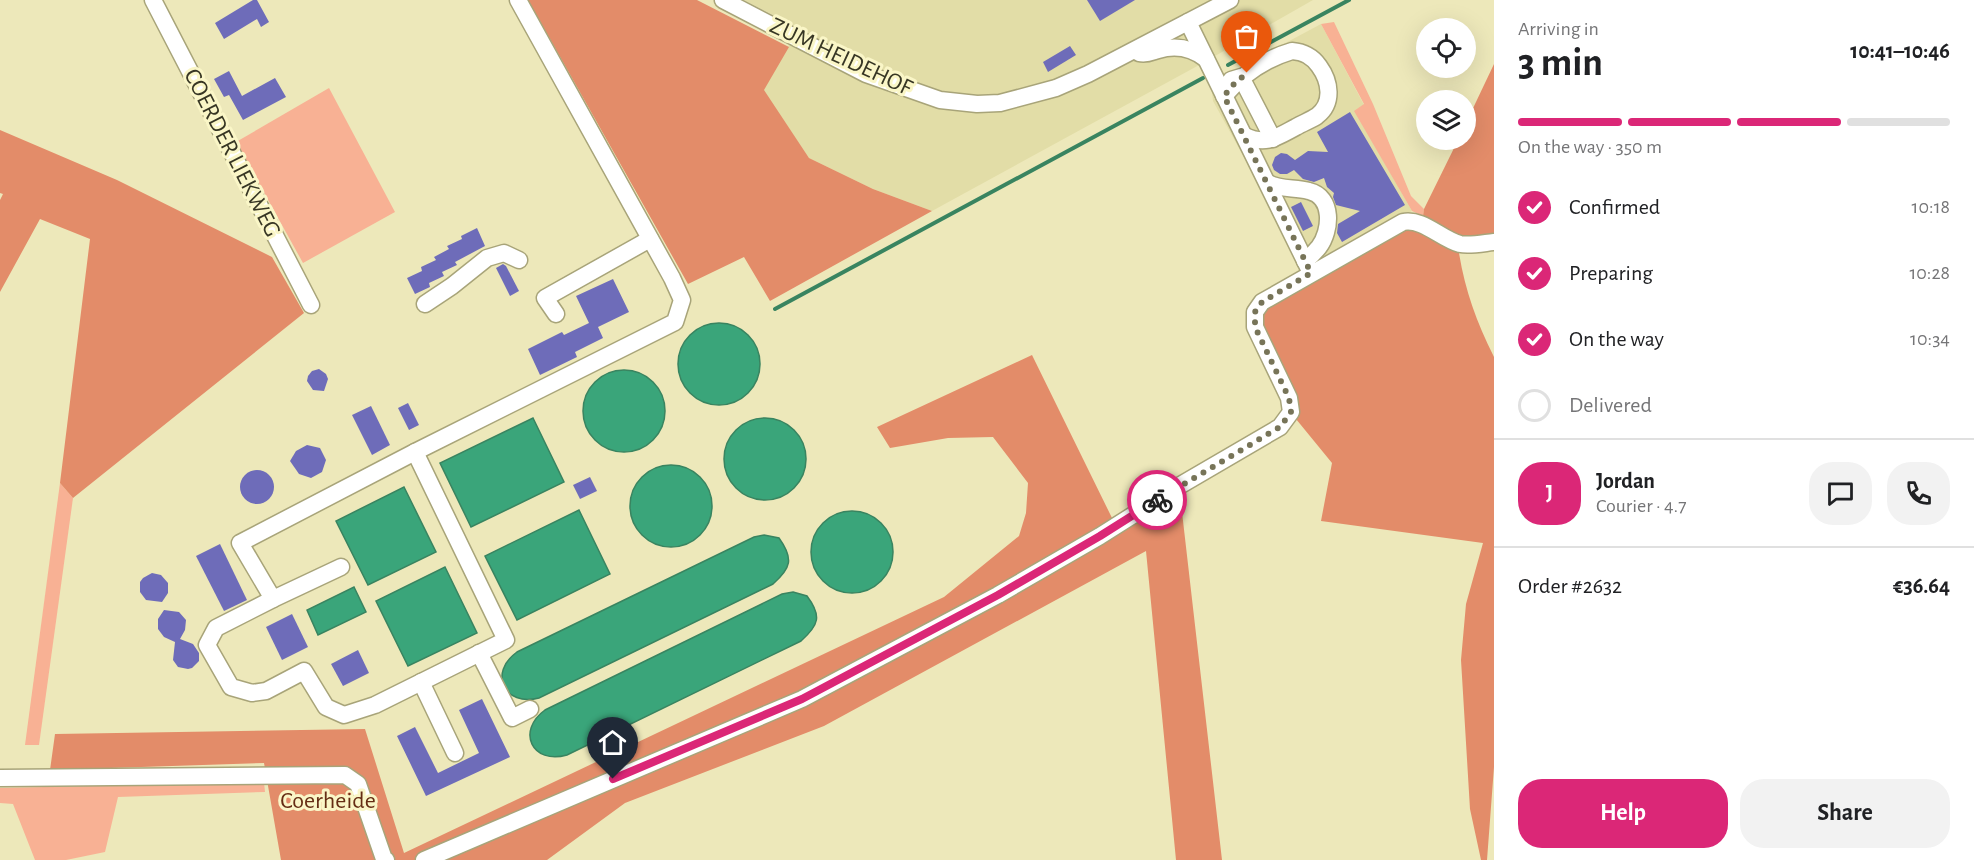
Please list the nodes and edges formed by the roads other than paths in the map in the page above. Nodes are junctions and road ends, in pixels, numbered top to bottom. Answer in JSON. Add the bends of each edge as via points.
{"nodes":[{"id":1,"x":153,"y":0,"type":"edge"},
{"id":2,"x":518,"y":0,"type":"edge"},
{"id":3,"x":723,"y":0,"type":"edge"},
{"id":4,"x":1230,"y":0,"type":"edge"},
{"id":5,"x":1188,"y":22,"type":"junction"},
{"id":6,"x":1132,"y":51,"type":"junction"},
{"id":7,"x":1208,"y":63,"type":"junction"},
{"id":8,"x":1241,"y":77,"type":"junction"},
{"id":9,"x":1224,"y":96,"type":"junction"},
{"id":10,"x":1245,"y":136,"type":"junction"},
{"id":11,"x":1273,"y":139,"type":"junction"},
{"id":12,"x":1268,"y":183,"type":"junction"},
{"id":13,"x":650,"y":239,"type":"junction"},
{"id":14,"x":1494,"y":242,"type":"edge"},
{"id":15,"x":519,"y":260,"type":"dead end"},
{"id":16,"x":1308,"y":267,"type":"junction"},
{"id":17,"x":425,"y":304,"type":"dead end"},
{"id":18,"x":311,"y":305,"type":"dead end"},
{"id":19,"x":556,"y":314,"type":"dead end"},
{"id":20,"x":415,"y":452,"type":"junction"},
{"id":21,"x":341,"y":567,"type":"dead end"},
{"id":22,"x":273,"y":599,"type":"junction"},
{"id":23,"x":479,"y":653,"type":"junction"},
{"id":24,"x":421,"y":682,"type":"junction"},
{"id":25,"x":530,"y":709,"type":"dead end"},
{"id":26,"x":455,"y":753,"type":"dead end"},
{"id":27,"x":0,"y":778,"type":"edge"},
{"id":28,"x":386,"y":860,"type":"edge"},
{"id":29,"x":423,"y":860,"type":"edge"}],
"edges":[{"from":1,"to":18,"type":"street","name":"COERDER LIEKWEG"},
{"from":2,"to":13,"type":"street"},
{"from":3,"to":6,"type":"street","name":"ZUM HEIDEHOF","via":[[866,74],[954,103],[1000,103],[1028,96],[1066,83]]},
{"from":4,"to":5,"type":"street","name":"ZUM HEIDEHOF"},
{"from":5,"to":6,"type":"street","name":"ZUM HEIDEHOF"},
{"from":5,"to":7,"type":"street"},
{"from":6,"to":7,"type":"street","name":"ZUM HEIDEHOF","via":[[1146,55],[1167,48],[1185,48]]},
{"from":7,"to":8,"type":"street","name":"ZUM HEIDEHOF","via":[[1225,80]]},
{"from":7,"to":9,"type":"street"},
{"from":8,"to":9,"type":"street"},
{"from":8,"to":11,"type":"street"},
{"from":8,"to":11,"type":"street","via":[[1292,51],[1311,57],[1324,73],[1329,92],[1323,109]]},
{"from":9,"to":10,"type":"street"},
{"from":10,"to":11,"type":"street","via":[[1262,142]]},
{"from":10,"to":12,"type":"street"},
{"from":12,"to":16,"type":"street"},
{"from":12,"to":16,"type":"street","via":[[1309,191],[1319,195],[1326,206],[1327,229]]},
{"from":13,"to":19,"type":"street","via":[[545,298]]},
{"from":13,"to":20,"type":"street","via":[[682,300],[675,321]]},
{"from":14,"to":16,"type":"street","via":[[1462,244],[1409,221]]},
{"from":15,"to":17,"type":"street","via":[[504,253],[487,258]]},
{"from":16,"to":29,"type":"street","via":[[1262,302],[1255,312],[1255,327],[1289,398],[1291,412],[1280,427],[998,595],[802,699]]},
{"from":20,"to":22,"type":"street","via":[[240,543]]},
{"from":20,"to":23,"type":"street","via":[[506,640]]},
{"from":21,"to":22,"type":"street"},
{"from":22,"to":24,"type":"street","via":[[216,628],[207,645],[231,687],[252,693],[266,691],[304,671],[326,707],[344,715],[375,705]]},
{"from":23,"to":24,"type":"street"},
{"from":23,"to":25,"type":"street","via":[[512,718]]},
{"from":24,"to":26,"type":"street"},
{"from":27,"to":28,"type":"street","via":[[345,775],[358,784]]}]}
